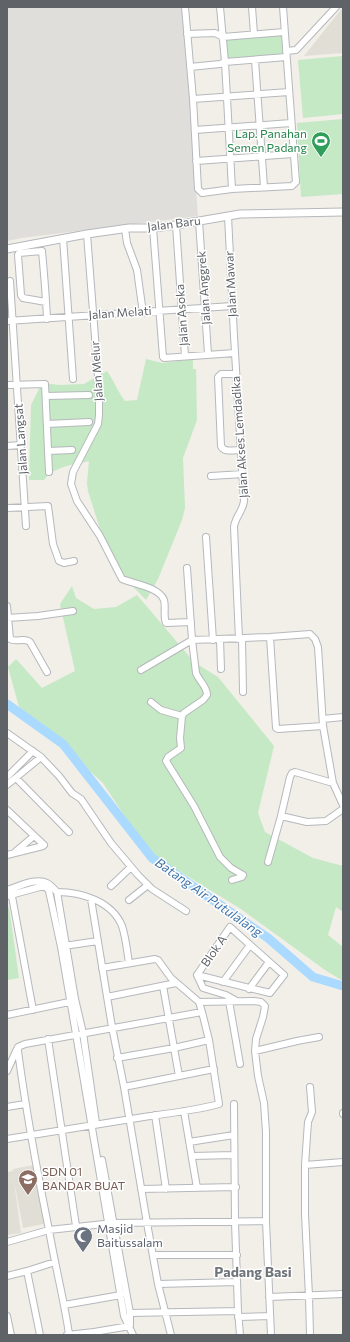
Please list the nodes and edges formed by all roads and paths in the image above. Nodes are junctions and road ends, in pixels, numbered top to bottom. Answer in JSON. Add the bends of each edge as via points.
{"nodes":[{"id":1,"x":185,"y":7,"type":"edge"},
{"id":2,"x":220,"y":7,"type":"edge"},
{"id":3,"x":252,"y":7,"type":"edge"},
{"id":4,"x":283,"y":7,"type":"edge"},
{"id":5,"x":336,"y":7,"type":"edge"},
{"id":6,"x":284,"y":32,"type":"junction"},
{"id":7,"x":187,"y":34,"type":"junction"},
{"id":8,"x":254,"y":34,"type":"junction"},
{"id":9,"x":223,"y":37,"type":"junction"},
{"id":10,"x":286,"y":54,"type":"junction"},
{"id":11,"x":255,"y":60,"type":"junction"},
{"id":12,"x":225,"y":62,"type":"junction"},
{"id":13,"x":190,"y":67,"type":"junction"},
{"id":14,"x":289,"y":92,"type":"junction"},
{"id":15,"x":258,"y":94,"type":"junction"},
{"id":16,"x":227,"y":96,"type":"junction"},
{"id":17,"x":193,"y":99,"type":"junction"},
{"id":18,"x":291,"y":123,"type":"junction"},
{"id":19,"x":260,"y":126,"type":"junction"},
{"id":20,"x":229,"y":127,"type":"junction"},
{"id":21,"x":194,"y":130,"type":"junction"},
{"id":22,"x":293,"y":154,"type":"junction"},
{"id":23,"x":262,"y":156,"type":"junction"},
{"id":24,"x":230,"y":158,"type":"junction"},
{"id":25,"x":196,"y":161,"type":"junction"},
{"id":26,"x":264,"y":187,"type":"junction"},
{"id":27,"x":232,"y":188,"type":"junction"},
{"id":28,"x":343,"y":212,"type":"edge"},
{"id":29,"x":228,"y":216,"type":"junction"},
{"id":30,"x":199,"y":221,"type":"junction"},
{"id":31,"x":176,"y":225,"type":"junction"},
{"id":32,"x":153,"y":228,"type":"junction"},
{"id":33,"x":125,"y":229,"type":"junction"},
{"id":34,"x":87,"y":234,"type":"junction"},
{"id":35,"x":63,"y":238,"type":"junction"},
{"id":36,"x":7,"y":249,"type":"edge"},
{"id":37,"x":10,"y":281,"type":"dead end"},
{"id":38,"x":46,"y":302,"type":"junction"},
{"id":39,"x":232,"y":306,"type":"junction"},
{"id":40,"x":205,"y":308,"type":"junction"},
{"id":41,"x":182,"y":309,"type":"junction"},
{"id":42,"x":159,"y":311,"type":"junction"},
{"id":43,"x":143,"y":313,"type":"junction"},
{"id":44,"x":92,"y":315,"type":"junction"},
{"id":45,"x":68,"y":317,"type":"junction"},
{"id":46,"x":47,"y":319,"type":"junction"},
{"id":47,"x":10,"y":321,"type":"edge"},
{"id":48,"x":235,"y":353,"type":"junction"},
{"id":49,"x":208,"y":354,"type":"junction"},
{"id":50,"x":185,"y":356,"type":"junction"},
{"id":51,"x":236,"y":374,"type":"junction"},
{"id":52,"x":73,"y":378,"type":"dead end"},
{"id":53,"x":17,"y":384,"type":"junction"},
{"id":54,"x":7,"y":385,"type":"edge"},
{"id":55,"x":89,"y":395,"type":"dead end"},
{"id":56,"x":46,"y":396,"type":"junction"},
{"id":57,"x":89,"y":422,"type":"dead end"},
{"id":58,"x":47,"y":424,"type":"junction"},
{"id":59,"x":21,"y":445,"type":"junction"},
{"id":60,"x":7,"y":446,"type":"edge"},
{"id":61,"x":72,"y":450,"type":"dead end"},
{"id":62,"x":241,"y":450,"type":"junction"},
{"id":63,"x":48,"y":451,"type":"junction"},
{"id":64,"x":49,"y":472,"type":"dead end"},
{"id":65,"x":243,"y":474,"type":"junction"},
{"id":66,"x":211,"y":476,"type":"dead end"},
{"id":67,"x":25,"y":506,"type":"junction"},
{"id":68,"x":7,"y":508,"type":"edge"},
{"id":69,"x":26,"y":526,"type":"dead end"},
{"id":70,"x":206,"y":537,"type":"dead end"},
{"id":71,"x":74,"y":561,"type":"dead end"},
{"id":72,"x":187,"y":568,"type":"dead end"},
{"id":73,"x":7,"y":606,"type":"edge"},
{"id":74,"x":73,"y":611,"type":"dead end"},
{"id":75,"x":7,"y":618,"type":"edge"},
{"id":76,"x":191,"y":622,"type":"junction"},
{"id":77,"x":270,"y":637,"type":"junction"},
{"id":78,"x":240,"y":638,"type":"junction"},
{"id":79,"x":220,"y":639,"type":"junction"},
{"id":80,"x":192,"y":640,"type":"junction"},
{"id":81,"x":213,"y":640,"type":"junction"},
{"id":82,"x":222,"y":669,"type":"dead end"},
{"id":83,"x":141,"y":670,"type":"dead end"},
{"id":84,"x":47,"y":672,"type":"dead end"},
{"id":85,"x":243,"y":692,"type":"dead end"},
{"id":86,"x":152,"y":702,"type":"dead end"},
{"id":87,"x":182,"y":716,"type":"junction"},
{"id":88,"x":343,"y":717,"type":"edge"},
{"id":89,"x":323,"y":719,"type":"junction"},
{"id":90,"x":323,"y":726,"type":"junction"},
{"id":91,"x":7,"y":732,"type":"edge"},
{"id":92,"x":33,"y":752,"type":"junction"},
{"id":93,"x":41,"y":757,"type":"junction"},
{"id":94,"x":7,"y":777,"type":"edge"},
{"id":95,"x":16,"y":778,"type":"junction"},
{"id":96,"x":333,"y":783,"type":"junction"},
{"id":97,"x":7,"y":785,"type":"edge"},
{"id":98,"x":343,"y":805,"type":"edge"},
{"id":99,"x":343,"y":809,"type":"edge"},
{"id":100,"x":7,"y":810,"type":"edge"},
{"id":101,"x":281,"y":816,"type":"junction"},
{"id":102,"x":10,"y":817,"type":"edge"},
{"id":103,"x":69,"y":832,"type":"dead end"},
{"id":104,"x":34,"y":836,"type":"junction"},
{"id":105,"x":10,"y":854,"type":"edge"},
{"id":106,"x":268,"y":862,"type":"dead end"},
{"id":107,"x":131,"y":867,"type":"junction"},
{"id":108,"x":232,"y":880,"type":"dead end"},
{"id":109,"x":148,"y":885,"type":"junction"},
{"id":110,"x":111,"y":886,"type":"dead end"},
{"id":111,"x":57,"y":892,"type":"junction"},
{"id":112,"x":9,"y":893,"type":"edge"},
{"id":113,"x":91,"y":899,"type":"junction"},
{"id":114,"x":129,"y":900,"type":"dead end"},
{"id":115,"x":186,"y":911,"type":"dead end"},
{"id":116,"x":98,"y":941,"type":"junction"},
{"id":117,"x":250,"y":945,"type":"junction"},
{"id":118,"x":64,"y":946,"type":"junction"},
{"id":119,"x":269,"y":962,"type":"junction"},
{"id":120,"x":129,"y":963,"type":"junction"},
{"id":121,"x":102,"y":968,"type":"junction"},
{"id":122,"x":197,"y":975,"type":"junction"},
{"id":123,"x":222,"y":982,"type":"junction"},
{"id":124,"x":176,"y":983,"type":"junction"},
{"id":125,"x":163,"y":986,"type":"junction"},
{"id":126,"x":249,"y":988,"type":"junction"},
{"id":127,"x":107,"y":997,"type":"junction"},
{"id":128,"x":236,"y":1000,"type":"junction"},
{"id":129,"x":73,"y":1001,"type":"junction"},
{"id":130,"x":229,"y":1001,"type":"junction"},
{"id":131,"x":199,"y":1002,"type":"junction"},
{"id":132,"x":33,"y":1010,"type":"junction"},
{"id":133,"x":202,"y":1012,"type":"junction"},
{"id":134,"x":7,"y":1015,"type":"edge"},
{"id":135,"x":170,"y":1017,"type":"junction"},
{"id":136,"x":112,"y":1027,"type":"junction"},
{"id":137,"x":80,"y":1033,"type":"junction"},
{"id":138,"x":320,"y":1037,"type":"dead end"},
{"id":139,"x":48,"y":1039,"type":"junction"},
{"id":140,"x":208,"y":1040,"type":"junction"},
{"id":141,"x":174,"y":1048,"type":"junction"},
{"id":142,"x":18,"y":1049,"type":"junction"},
{"id":143,"x":255,"y":1051,"type":"junction"},
{"id":144,"x":117,"y":1058,"type":"junction"},
{"id":145,"x":240,"y":1064,"type":"dead end"},
{"id":146,"x":214,"y":1069,"type":"junction"},
{"id":147,"x":7,"y":1071,"type":"edge"},
{"id":148,"x":179,"y":1076,"type":"junction"},
{"id":149,"x":124,"y":1087,"type":"junction"},
{"id":150,"x":310,"y":1087,"type":"dead end"},
{"id":151,"x":25,"y":1104,"type":"junction"},
{"id":152,"x":234,"y":1104,"type":"dead end"},
{"id":153,"x":7,"y":1107,"type":"edge"},
{"id":154,"x":184,"y":1111,"type":"junction"},
{"id":155,"x":155,"y":1116,"type":"junction"},
{"id":156,"x":129,"y":1120,"type":"junction"},
{"id":157,"x":94,"y":1125,"type":"junction"},
{"id":158,"x":62,"y":1130,"type":"junction"},
{"id":159,"x":30,"y":1135,"type":"junction"},
{"id":160,"x":234,"y":1135,"type":"junction"},
{"id":161,"x":7,"y":1139,"type":"edge"},
{"id":162,"x":189,"y":1142,"type":"junction"},
{"id":163,"x":234,"y":1154,"type":"junction"},
{"id":164,"x":192,"y":1156,"type":"junction"},
{"id":165,"x":343,"y":1162,"type":"edge"},
{"id":166,"x":305,"y":1165,"type":"junction"},
{"id":167,"x":236,"y":1187,"type":"junction"},
{"id":168,"x":197,"y":1188,"type":"junction"},
{"id":169,"x":141,"y":1189,"type":"junction"},
{"id":170,"x":166,"y":1189,"type":"junction"},
{"id":171,"x":266,"y":1221,"type":"junction"},
{"id":172,"x":235,"y":1222,"type":"junction"},
{"id":173,"x":111,"y":1223,"type":"junction"},
{"id":174,"x":147,"y":1223,"type":"junction"},
{"id":175,"x":76,"y":1226,"type":"junction"},
{"id":176,"x":48,"y":1230,"type":"junction"},
{"id":177,"x":7,"y":1242,"type":"edge"},
{"id":178,"x":153,"y":1255,"type":"junction"},
{"id":179,"x":237,"y":1255,"type":"junction"},
{"id":180,"x":55,"y":1262,"type":"junction"},
{"id":181,"x":27,"y":1271,"type":"junction"},
{"id":182,"x":7,"y":1276,"type":"edge"},
{"id":183,"x":237,"y":1282,"type":"junction"},
{"id":184,"x":158,"y":1284,"type":"junction"},
{"id":185,"x":343,"y":1294,"type":"edge"},
{"id":186,"x":121,"y":1295,"type":"junction"},
{"id":187,"x":309,"y":1296,"type":"junction"},
{"id":188,"x":269,"y":1297,"type":"junction"},
{"id":189,"x":64,"y":1305,"type":"junction"},
{"id":190,"x":164,"y":1312,"type":"junction"},
{"id":191,"x":130,"y":1313,"type":"junction"},
{"id":192,"x":238,"y":1314,"type":"junction"},
{"id":193,"x":7,"y":1316,"type":"edge"},
{"id":194,"x":270,"y":1316,"type":"junction"},
{"id":195,"x":130,"y":1326,"type":"junction"},
{"id":196,"x":95,"y":1334,"type":"edge"},
{"id":197,"x":11,"y":1335,"type":"edge"},
{"id":198,"x":40,"y":1335,"type":"edge"},
{"id":199,"x":68,"y":1335,"type":"edge"},
{"id":200,"x":133,"y":1335,"type":"edge"},
{"id":201,"x":171,"y":1335,"type":"edge"},
{"id":202,"x":240,"y":1335,"type":"edge"},
{"id":203,"x":271,"y":1335,"type":"edge"},
{"id":204,"x":310,"y":1335,"type":"edge"}],
"edges":[{"from":1,"to":7,"type":"street"},
{"from":2,"to":9,"type":"street"},
{"from":3,"to":8,"type":"street"},
{"from":4,"to":6,"type":"street"},
{"from":5,"to":10,"type":"street","via":[[296,50]]},
{"from":6,"to":8,"type":"street"},
{"from":6,"to":10,"type":"street"},
{"from":7,"to":9,"type":"street","via":[[216,33]]},
{"from":7,"to":13,"type":"street"},
{"from":8,"to":9,"type":"street"},
{"from":9,"to":12,"type":"street"},
{"from":10,"to":11,"type":"street"},
{"from":10,"to":14,"type":"street"},
{"from":11,"to":12,"type":"street"},
{"from":11,"to":15,"type":"street"},
{"from":12,"to":13,"type":"street"},
{"from":12,"to":16,"type":"street"},
{"from":13,"to":17,"type":"street"},
{"from":14,"to":15,"type":"street"},
{"from":14,"to":18,"type":"street"},
{"from":15,"to":16,"type":"street"},
{"from":15,"to":19,"type":"street"},
{"from":16,"to":17,"type":"street"},
{"from":16,"to":20,"type":"street"},
{"from":17,"to":21,"type":"street"},
{"from":18,"to":19,"type":"street"},
{"from":18,"to":22,"type":"street"},
{"from":19,"to":20,"type":"street"},
{"from":19,"to":23,"type":"street"},
{"from":20,"to":21,"type":"street"},
{"from":20,"to":24,"type":"street"},
{"from":21,"to":25,"type":"street"},
{"from":22,"to":23,"type":"street"},
{"from":22,"to":26,"type":"street","via":[[296,182],[292,186]]},
{"from":23,"to":24,"type":"street"},
{"from":23,"to":26,"type":"street"},
{"from":24,"to":25,"type":"street"},
{"from":24,"to":27,"type":"street"},
{"from":25,"to":27,"type":"street","via":[[200,192]]},
{"from":26,"to":27,"type":"street"},
{"from":28,"to":29,"type":"street","name":"Jalan Baru"},
{"from":29,"to":30,"type":"street","name":"Jalan Baru"},
{"from":29,"to":39,"type":"street","name":"Jalan Mawar"},
{"from":30,"to":31,"type":"street","name":"Jalan Baru"},
{"from":30,"to":40,"type":"street","name":"Jalan Anggrek"},
{"from":31,"to":32,"type":"street","name":"Jalan Baru"},
{"from":31,"to":41,"type":"street","name":"Jalan Asoka"},
{"from":32,"to":33,"type":"street","name":"Jalan Baru"},
{"from":32,"to":42,"type":"street"},
{"from":33,"to":34,"type":"street","name":"Jalan Baru"},
{"from":33,"to":43,"type":"street","via":[[127,244],[137,270]]},
{"from":34,"to":35,"type":"street","name":"Jalan Baru"},
{"from":34,"to":44,"type":"street","name":"Jalan Melur"},
{"from":35,"to":36,"type":"street","name":"Jalan Baru"},
{"from":35,"to":45,"type":"street"},
{"from":37,"to":47,"type":"street","name":"Jalan Langsat"},
{"from":38,"to":38,"type":"street","via":[[42,251],[19,253],[21,295],[23,298]]},
{"from":38,"to":46,"type":"street"},
{"from":39,"to":40,"type":"street","name":"Jalan Melati"},
{"from":39,"to":48,"type":"street","name":"Jalan Mawar"},
{"from":40,"to":41,"type":"street","name":"Jalan Melati"},
{"from":40,"to":49,"type":"street","name":"Jalan Anggrek"},
{"from":41,"to":42,"type":"street","name":"Jalan Melati"},
{"from":41,"to":50,"type":"street","name":"Jalan Asoka"},
{"from":42,"to":43,"type":"street","name":"Jalan Melati"},
{"from":42,"to":50,"type":"street","via":[[163,357]]},
{"from":43,"to":44,"type":"street","name":"Jalan Melati"},
{"from":44,"to":45,"type":"street","name":"Jalan Melati"},
{"from":44,"to":76,"type":"street","name":"Jalan Melur","via":[[99,415],[98,424],[71,477],[77,501],[100,536],[122,579],[157,592],[163,599],[166,622]]},
{"from":45,"to":46,"type":"street","name":"Jalan Melati"},
{"from":45,"to":52,"type":"street"},
{"from":46,"to":47,"type":"street","name":"Jalan Melati"},
{"from":47,"to":53,"type":"street","name":"Jalan Langsat"},
{"from":48,"to":49,"type":"street","name":"Jalan Asoka"},
{"from":48,"to":51,"type":"street","name":"Jalan Akses Lemdadika"},
{"from":49,"to":50,"type":"street","name":"Jalan Asoka"},
{"from":51,"to":62,"type":"street","name":"Jalan Akses Lemdadika"},
{"from":51,"to":62,"type":"street","via":[[218,376],[221,446],[226,450]]},
{"from":53,"to":54,"type":"street"},
{"from":53,"to":56,"type":"street","via":[[45,384]]},
{"from":53,"to":59,"type":"street","name":"Jalan Langsat"},
{"from":55,"to":56,"type":"street"},
{"from":56,"to":58,"type":"street"},
{"from":57,"to":58,"type":"street"},
{"from":58,"to":63,"type":"street"},
{"from":59,"to":60,"type":"street"},
{"from":59,"to":67,"type":"street","name":"Jalan Langsat"},
{"from":61,"to":63,"type":"street"},
{"from":62,"to":65,"type":"street","name":"Jalan Akses Lemdadika"},
{"from":63,"to":64,"type":"street"},
{"from":65,"to":66,"type":"street"},
{"from":65,"to":78,"type":"street","name":"Jalan Akses Lemdadika","via":[[244,505],[234,527]]},
{"from":67,"to":68,"type":"street"},
{"from":67,"to":69,"type":"street","name":"Jalan Langsat"},
{"from":67,"to":71,"type":"street","via":[[49,506],[59,561]]},
{"from":70,"to":81,"type":"street"},
{"from":72,"to":76,"type":"street"},
{"from":73,"to":75,"type":"street"},
{"from":74,"to":75,"type":"street"},
{"from":75,"to":84,"type":"street","via":[[10,639],[30,642]]},
{"from":76,"to":80,"type":"street"},
{"from":77,"to":78,"type":"street"},
{"from":77,"to":89,"type":"street","via":[[310,634],[315,638],[318,647]]},
{"from":77,"to":90,"type":"street","via":[[276,728]]},
{"from":78,"to":79,"type":"street"},
{"from":78,"to":85,"type":"street","name":"Jalan Akses Lemdadika"},
{"from":79,"to":81,"type":"street"},
{"from":79,"to":82,"type":"street"},
{"from":80,"to":81,"type":"street"},
{"from":80,"to":83,"type":"street"},
{"from":80,"to":87,"type":"street","via":[[196,673],[207,695]]},
{"from":86,"to":87,"type":"street","via":[[161,710]]},
{"from":87,"to":108,"type":"street","via":[[181,748],[168,757],[166,762],[194,806],[220,857],[243,875]]},
{"from":88,"to":89,"type":"street"},
{"from":89,"to":90,"type":"street"},
{"from":90,"to":96,"type":"street"},
{"from":91,"to":92,"type":"street"},
{"from":92,"to":93,"type":"street"},
{"from":92,"to":94,"type":"street"},
{"from":93,"to":95,"type":"street"},
{"from":93,"to":107,"type":"street","via":[[72,793],[81,799]]},
{"from":95,"to":97,"type":"street"},
{"from":95,"to":103,"type":"street"},
{"from":96,"to":98,"type":"street"},
{"from":96,"to":101,"type":"street","via":[[292,773]]},
{"from":99,"to":101,"type":"street","via":[[326,821],[306,822]]},
{"from":100,"to":102,"type":"street"},
{"from":101,"to":106,"type":"street"},
{"from":102,"to":104,"type":"street"},
{"from":104,"to":105,"type":"street"},
{"from":104,"to":105,"type":"street","via":[[44,844],[43,846]]},
{"from":107,"to":109,"type":"street"},
{"from":107,"to":110,"type":"street"},
{"from":109,"to":114,"type":"street"},
{"from":109,"to":115,"type":"street"},
{"from":111,"to":112,"type":"street","via":[[47,882],[35,881]]},
{"from":111,"to":113,"type":"street","via":[[73,892]]},
{"from":111,"to":118,"type":"street"},
{"from":112,"to":118,"type":"street","via":[[46,887]]},
{"from":112,"to":132,"type":"street"},
{"from":113,"to":116,"type":"street"},
{"from":113,"to":120,"type":"street","via":[[109,908],[119,920]]},
{"from":116,"to":118,"type":"street"},
{"from":116,"to":121,"type":"street"},
{"from":117,"to":119,"type":"street"},
{"from":117,"to":122,"type":"street","name":"Blok A","via":[[230,928]]},
{"from":117,"to":123,"type":"street"},
{"from":118,"to":129,"type":"street"},
{"from":119,"to":126,"type":"street"},
{"from":119,"to":126,"type":"street","via":[[284,975],[270,993]]},
{"from":120,"to":121,"type":"street"},
{"from":120,"to":124,"type":"street","via":[[158,960]]},
{"from":121,"to":127,"type":"street"},
{"from":122,"to":123,"type":"street"},
{"from":122,"to":128,"type":"street","via":[[202,988]]},
{"from":123,"to":126,"type":"street"},
{"from":124,"to":125,"type":"street"},
{"from":124,"to":131,"type":"street"},
{"from":125,"to":127,"type":"street"},
{"from":125,"to":135,"type":"street"},
{"from":127,"to":136,"type":"street"},
{"from":128,"to":130,"type":"street"},
{"from":128,"to":143,"type":"street","via":[[261,1002],[264,1006]]},
{"from":129,"to":132,"type":"street"},
{"from":129,"to":137,"type":"street"},
{"from":130,"to":131,"type":"street"},
{"from":130,"to":145,"type":"street"},
{"from":131,"to":133,"type":"street"},
{"from":132,"to":134,"type":"street"},
{"from":133,"to":135,"type":"street"},
{"from":133,"to":140,"type":"street"},
{"from":135,"to":136,"type":"street"},
{"from":135,"to":141,"type":"street"},
{"from":136,"to":137,"type":"street"},
{"from":136,"to":144,"type":"street"},
{"from":137,"to":139,"type":"street"},
{"from":137,"to":157,"type":"street"},
{"from":138,"to":143,"type":"street"},
{"from":139,"to":142,"type":"street","via":[[20,1045]]},
{"from":139,"to":158,"type":"street"},
{"from":140,"to":141,"type":"street"},
{"from":140,"to":146,"type":"street"},
{"from":141,"to":144,"type":"street"},
{"from":141,"to":148,"type":"street"},
{"from":142,"to":147,"type":"street"},
{"from":142,"to":151,"type":"street"},
{"from":143,"to":171,"type":"street","via":[[266,1132]]},
{"from":144,"to":149,"type":"street"},
{"from":146,"to":148,"type":"street"},
{"from":146,"to":154,"type":"street","via":[[219,1104]]},
{"from":148,"to":149,"type":"street"},
{"from":149,"to":156,"type":"street"},
{"from":150,"to":166,"type":"street","via":[[312,1112],[308,1122]]},
{"from":151,"to":153,"type":"street"},
{"from":151,"to":159,"type":"street"},
{"from":152,"to":160,"type":"street"},
{"from":154,"to":155,"type":"street"},
{"from":154,"to":162,"type":"street"},
{"from":155,"to":156,"type":"street"},
{"from":155,"to":170,"type":"street"},
{"from":156,"to":157,"type":"street"},
{"from":156,"to":169,"type":"street"},
{"from":157,"to":158,"type":"street"},
{"from":157,"to":173,"type":"street"},
{"from":158,"to":159,"type":"street"},
{"from":158,"to":175,"type":"street"},
{"from":159,"to":161,"type":"street"},
{"from":159,"to":176,"type":"street"},
{"from":160,"to":162,"type":"street"},
{"from":160,"to":163,"type":"street"},
{"from":162,"to":164,"type":"street"},
{"from":163,"to":164,"type":"street"},
{"from":163,"to":167,"type":"street"},
{"from":164,"to":168,"type":"street"},
{"from":165,"to":166,"type":"street"},
{"from":166,"to":187,"type":"street"},
{"from":167,"to":168,"type":"street"},
{"from":167,"to":172,"type":"street"},
{"from":168,"to":170,"type":"street"},
{"from":169,"to":170,"type":"street"},
{"from":169,"to":174,"type":"street"},
{"from":171,"to":172,"type":"street"},
{"from":171,"to":188,"type":"street"},
{"from":172,"to":174,"type":"street"},
{"from":172,"to":179,"type":"street"},
{"from":173,"to":174,"type":"street"},
{"from":173,"to":175,"type":"street"},
{"from":173,"to":186,"type":"street"},
{"from":173,"to":191,"type":"street"},
{"from":174,"to":178,"type":"street"},
{"from":175,"to":176,"type":"street"},
{"from":176,"to":177,"type":"street"},
{"from":176,"to":180,"type":"street"},
{"from":178,"to":179,"type":"street"},
{"from":178,"to":184,"type":"street"},
{"from":179,"to":183,"type":"street"},
{"from":180,"to":181,"type":"street"},
{"from":180,"to":189,"type":"street"},
{"from":181,"to":182,"type":"street"},
{"from":181,"to":198,"type":"street"},
{"from":183,"to":184,"type":"street"},
{"from":183,"to":192,"type":"street"},
{"from":184,"to":190,"type":"street"},
{"from":185,"to":187,"type":"street"},
{"from":186,"to":189,"type":"street"},
{"from":186,"to":195,"type":"street","via":[[124,1316]]},
{"from":187,"to":188,"type":"street"},
{"from":187,"to":204,"type":"street"},
{"from":188,"to":194,"type":"street"},
{"from":189,"to":199,"type":"street"},
{"from":190,"to":191,"type":"street"},
{"from":190,"to":192,"type":"street"},
{"from":190,"to":201,"type":"street"},
{"from":191,"to":195,"type":"street"},
{"from":192,"to":194,"type":"street"},
{"from":192,"to":202,"type":"street"},
{"from":193,"to":197,"type":"street"},
{"from":194,"to":203,"type":"street"},
{"from":195,"to":196,"type":"street"},
{"from":195,"to":200,"type":"street"},
{"from":196,"to":199,"type":"street"}]}
